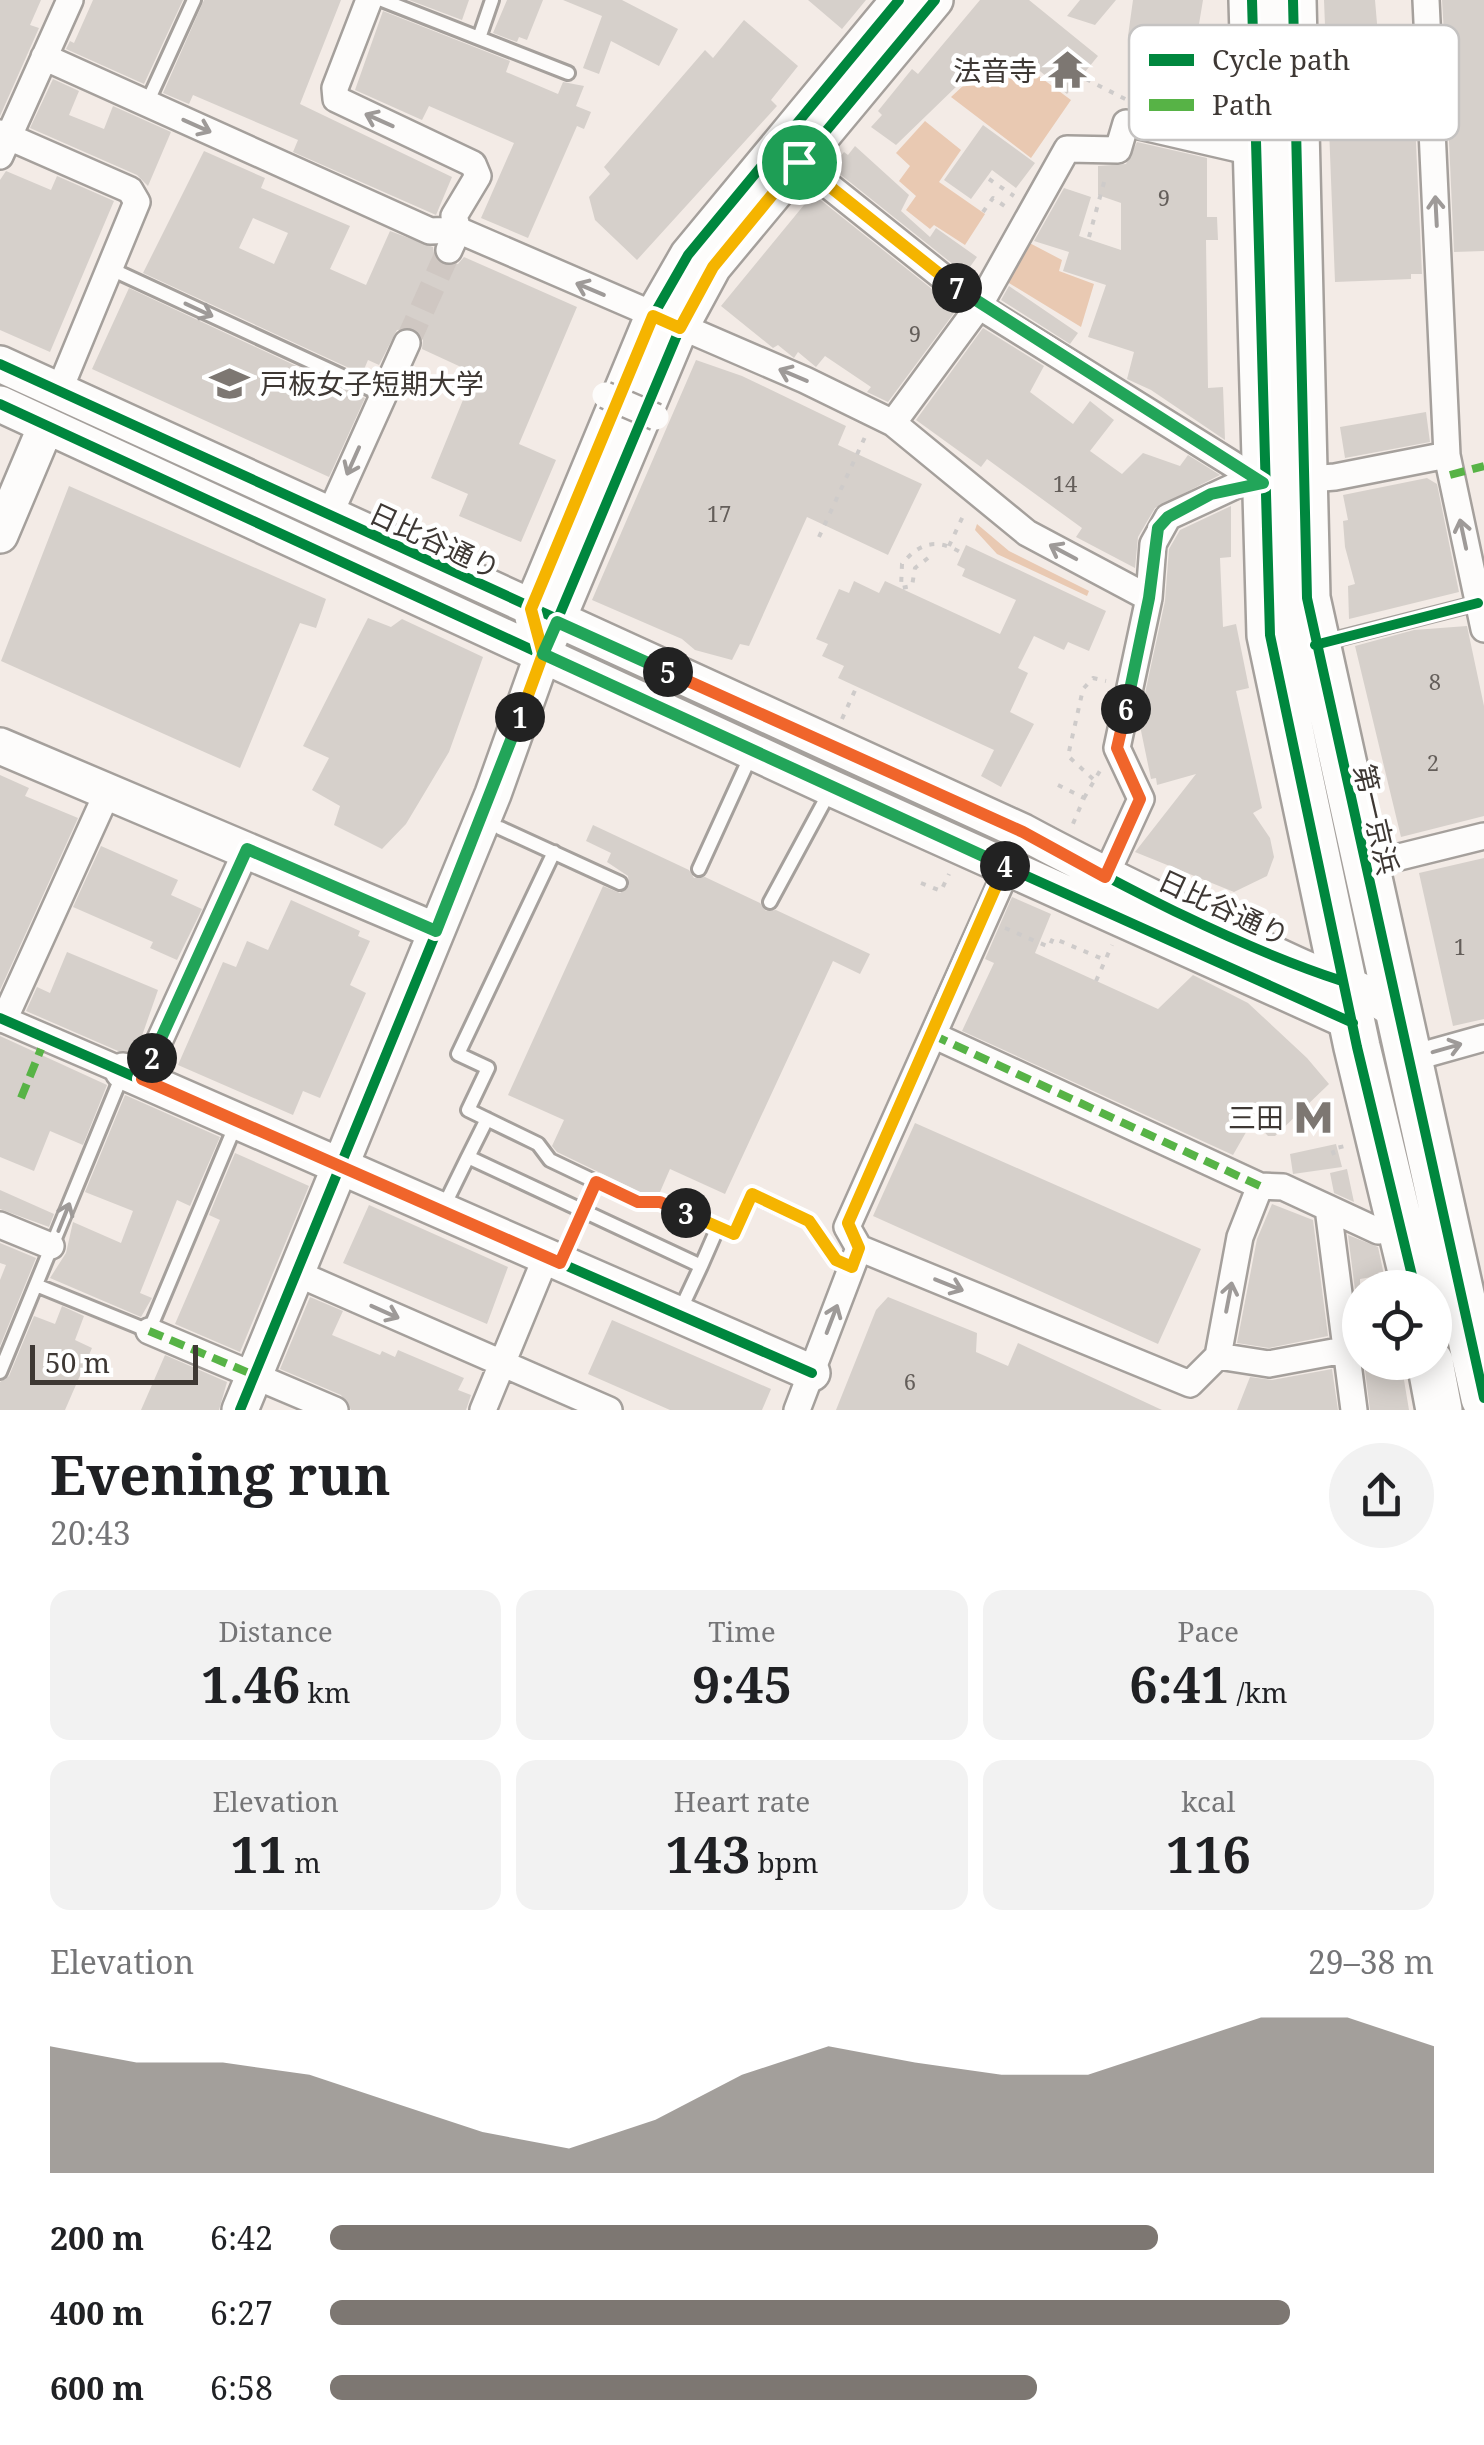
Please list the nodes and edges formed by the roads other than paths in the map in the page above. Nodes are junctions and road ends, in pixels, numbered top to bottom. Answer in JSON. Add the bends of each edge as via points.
{"nodes":[{"id":1,"x":70,"y":0,"type":"edge"},
{"id":2,"x":194,"y":0,"type":"edge"},
{"id":3,"x":369,"y":0,"type":"edge"},
{"id":4,"x":382,"y":0,"type":"edge"},
{"id":5,"x":492,"y":0,"type":"edge"},
{"id":6,"x":899,"y":0,"type":"edge"},
{"id":7,"x":935,"y":0,"type":"edge"},
{"id":8,"x":1252,"y":0,"type":"edge"},
{"id":9,"x":1293,"y":0,"type":"edge"},
{"id":10,"x":1426,"y":0,"type":"edge"},
{"id":11,"x":1253,"y":25,"type":"edge"},
{"id":12,"x":1292,"y":25,"type":"edge"},
{"id":13,"x":1427,"y":25,"type":"edge"},
{"id":14,"x":479,"y":38,"type":"junction"},
{"id":15,"x":44,"y":57,"type":"junction"},
{"id":16,"x":568,"y":73,"type":"dead end"},
{"id":17,"x":147,"y":103,"type":"junction"},
{"id":18,"x":1129,"y":124,"type":"edge"},
{"id":19,"x":1200,"y":140,"type":"edge"},
{"id":20,"x":1256,"y":140,"type":"edge"},
{"id":21,"x":1287,"y":140,"type":"edge"},
{"id":22,"x":1432,"y":140,"type":"edge"},
{"id":23,"x":3,"y":142,"type":"edge"},
{"id":24,"x":1256,"y":153,"type":"junction"},
{"id":25,"x":799,"y":162,"type":"junction"},
{"id":26,"x":454,"y":240,"type":"junction"},
{"id":27,"x":111,"y":268,"type":"junction"},
{"id":28,"x":979,"y":306,"type":"junction"},
{"id":29,"x":1280,"y":313,"type":"junction"},
{"id":30,"x":666,"y":322,"type":"junction"},
{"id":31,"x":407,"y":343,"type":"tunnel mouth"},
{"id":32,"x":0,"y":364,"type":"edge"},
{"id":33,"x":58,"y":391,"type":"junction"},
{"id":34,"x":383,"y":395,"type":"junction"},
{"id":35,"x":605,"y":395,"type":"dead end"},
{"id":36,"x":0,"y":404,"type":"edge"},
{"id":37,"x":656,"y":417,"type":"dead end"},
{"id":38,"x":881,"y":425,"type":"junction"},
{"id":39,"x":46,"y":426,"type":"junction"},
{"id":40,"x":1447,"y":454,"type":"junction"},
{"id":41,"x":1284,"y":481,"type":"junction"},
{"id":42,"x":329,"y":516,"type":"junction"},
{"id":43,"x":0,"y":535,"type":"edge"},
{"id":44,"x":1149,"y":598,"type":"junction"},
{"id":45,"x":1478,"y":602,"type":"junction"},
{"id":46,"x":544,"y":615,"type":"junction"},
{"id":47,"x":1484,"y":629,"type":"edge"},
{"id":48,"x":1315,"y":644,"type":"junction"},
{"id":49,"x":543,"y":654,"type":"junction"},
{"id":50,"x":0,"y":746,"type":"edge"},
{"id":51,"x":752,"y":752,"type":"junction"},
{"id":52,"x":831,"y":788,"type":"junction"},
{"id":53,"x":108,"y":792,"type":"junction"},
{"id":54,"x":500,"y":828,"type":"dead end"},
{"id":55,"x":1484,"y":836,"type":"edge"},
{"id":56,"x":247,"y":849,"type":"junction"},
{"id":57,"x":554,"y":852,"type":"junction"},
{"id":58,"x":1363,"y":866,"type":"junction"},
{"id":59,"x":1008,"y":867,"type":"junction"},
{"id":60,"x":699,"y":869,"type":"dead end"},
{"id":61,"x":1105,"y":877,"type":"junction"},
{"id":62,"x":620,"y":883,"type":"dead end"},
{"id":63,"x":770,"y":902,"type":"dead end"},
{"id":64,"x":436,"y":931,"type":"junction"},
{"id":65,"x":1348,"y":1002,"type":"junction"},
{"id":66,"x":1398,"y":1013,"type":"junction"},
{"id":67,"x":2,"y":1019,"type":"edge"},
{"id":68,"x":934,"y":1035,"type":"junction"},
{"id":69,"x":1484,"y":1038,"type":"edge"},
{"id":70,"x":1410,"y":1060,"type":"junction"},
{"id":71,"x":133,"y":1075,"type":"junction"},
{"id":72,"x":486,"y":1119,"type":"junction"},
{"id":73,"x":238,"y":1121,"type":"junction"},
{"id":74,"x":468,"y":1157,"type":"junction"},
{"id":75,"x":342,"y":1167,"type":"junction"},
{"id":76,"x":596,"y":1182,"type":"junction"},
{"id":77,"x":1260,"y":1186,"type":"junction"},
{"id":78,"x":1328,"y":1208,"type":"junction"},
{"id":79,"x":442,"y":1211,"type":"junction"},
{"id":80,"x":583,"y":1211,"type":"junction"},
{"id":81,"x":0,"y":1225,"type":"edge"},
{"id":82,"x":1403,"y":1225,"type":"junction"},
{"id":83,"x":718,"y":1227,"type":"junction"},
{"id":84,"x":52,"y":1246,"type":"junction"},
{"id":85,"x":855,"y":1258,"type":"junction"},
{"id":86,"x":553,"y":1260,"type":"junction"},
{"id":87,"x":701,"y":1266,"type":"junction"},
{"id":88,"x":1412,"y":1270,"type":"edge"},
{"id":89,"x":296,"y":1273,"type":"junction"},
{"id":90,"x":36,"y":1285,"type":"junction"},
{"id":91,"x":678,"y":1315,"type":"junction"},
{"id":92,"x":149,"y":1332,"type":"junction"},
{"id":93,"x":1342,"y":1332,"type":"edge"},
{"id":94,"x":1342,"y":1350,"type":"edge"},
{"id":95,"x":1218,"y":1356,"type":"junction"},
{"id":96,"x":502,"y":1363,"type":"junction"},
{"id":97,"x":0,"y":1372,"type":"edge"},
{"id":98,"x":812,"y":1373,"type":"junction"},
{"id":99,"x":254,"y":1375,"type":"junction"},
{"id":100,"x":1349,"y":1380,"type":"edge"},
{"id":101,"x":1433,"y":1380,"type":"edge"},
{"id":102,"x":1484,"y":1398,"type":"edge"},
{"id":103,"x":240,"y":1410,"type":"edge"},
{"id":104,"x":336,"y":1410,"type":"edge"},
{"id":105,"x":483,"y":1410,"type":"edge"},
{"id":106,"x":610,"y":1410,"type":"edge"},
{"id":107,"x":797,"y":1410,"type":"edge"},
{"id":108,"x":1354,"y":1410,"type":"edge"},
{"id":109,"x":1439,"y":1410,"type":"edge"}],
"edges":[{"from":1,"to":15,"type":"street"},
{"from":2,"to":17,"type":"lane"},
{"from":26,"to":3,"type":"street","one_way":true,"via":[[454,216],[478,176],[473,164],[336,99]]},
{"from":4,"to":14,"type":"lane"},
{"from":5,"to":14,"type":"lane"},
{"from":6,"to":30,"type":"street","via":[[688,255]]},
{"from":7,"to":25,"type":"street"},
{"from":8,"to":11,"type":"highway","name":"第一京浜"},
{"from":9,"to":12,"type":"highway","name":"第一京浜"},
{"from":13,"to":10,"type":"street","one_way":true},
{"from":14,"to":16,"type":"lane"},
{"from":15,"to":17,"type":"street"},
{"from":15,"to":23,"type":"street"},
{"from":17,"to":26,"type":"street","one_way":true},
{"from":18,"to":28,"type":"street","via":[[1118,150],[1067,149]]},
{"from":19,"to":24,"type":"street"},
{"from":20,"to":24,"type":"highway","name":"第一京浜"},
{"from":21,"to":29,"type":"highway","name":"第一京浜"},
{"from":40,"to":22,"type":"street","one_way":true},
{"from":23,"to":27,"type":"street","via":[[130,190],[137,202]]},
{"from":24,"to":29,"type":"highway","name":"第一京浜"},
{"from":25,"to":28,"type":"street"},
{"from":25,"to":30,"type":"street"},
{"from":30,"to":26,"type":"street","one_way":true},
{"from":27,"to":33,"type":"street"},
{"from":27,"to":34,"type":"lane","one_way":true},
{"from":28,"to":38,"type":"street"},
{"from":28,"to":41,"type":"street"},
{"from":29,"to":41,"type":"highway","name":"第一京浜"},
{"from":38,"to":30,"type":"street","one_way":true,"via":[[805,380]]},
{"from":30,"to":46,"type":"street"},
{"from":31,"to":34,"type":"street"},
{"from":32,"to":33,"type":"street","name":"日比谷通り"},
{"from":33,"to":42,"type":"street","name":"日比谷通り"},
{"from":34,"to":42,"type":"street","one_way":true},
{"from":35,"to":37,"type":"street","bridge":true},
{"from":36,"to":39,"type":"street","name":"日比谷通り"},
{"from":44,"to":38,"type":"street","one_way":true,"via":[[1028,533]]},
{"from":39,"to":43,"type":"street"},
{"from":39,"to":49,"type":"street","name":"日比谷通り"},
{"from":40,"to":41,"type":"street"},
{"from":45,"to":40,"type":"street","one_way":true},
{"from":41,"to":44,"type":"street","via":[[1226,488],[1168,517],[1153,544]]},
{"from":41,"to":48,"type":"highway","name":"第一京浜"},
{"from":41,"to":65,"type":"highway","name":"第一京浜","via":[[1270,635]]},
{"from":42,"to":46,"type":"street","name":"日比谷通り"},
{"from":44,"to":61,"type":"street","via":[[1117,748],[1140,799]]},
{"from":45,"to":47,"type":"street"},
{"from":45,"to":48,"type":"lane"},
{"from":46,"to":49,"type":"street"},
{"from":46,"to":61,"type":"street","name":"日比谷通り","via":[[1023,832]]},
{"from":48,"to":58,"type":"highway","name":"第一京浜"},
{"from":49,"to":51,"type":"street","name":"日比谷通り"},
{"from":49,"to":64,"type":"street"},
{"from":50,"to":53,"type":"street"},
{"from":51,"to":52,"type":"street","name":"日比谷通り"},
{"from":51,"to":60,"type":"lane"},
{"from":52,"to":59,"type":"street","name":"日比谷通り"},
{"from":52,"to":63,"type":"lane"},
{"from":53,"to":56,"type":"street"},
{"from":53,"to":67,"type":"street"},
{"from":54,"to":57,"type":"lane"},
{"from":55,"to":58,"type":"street"},
{"from":56,"to":64,"type":"street"},
{"from":56,"to":71,"type":"street"},
{"from":57,"to":62,"type":"lane"},
{"from":57,"to":72,"type":"lane","via":[[458,1054],[488,1068],[468,1110]]},
{"from":58,"to":66,"type":"highway","name":"第一京浜"},
{"from":59,"to":65,"type":"street","name":"日比谷通り"},
{"from":59,"to":68,"type":"street"},
{"from":61,"to":65,"type":"street","name":"日比谷通り","via":[[1298,966]]},
{"from":64,"to":75,"type":"street"},
{"from":65,"to":66,"type":"street","name":"日比谷通り"},
{"from":65,"to":82,"type":"highway","name":"第一京浜"},
{"from":66,"to":70,"type":"highway","name":"第一京浜"},
{"from":67,"to":71,"type":"street"},
{"from":68,"to":77,"type":"street"},
{"from":68,"to":85,"type":"street","via":[[847,1227]]},
{"from":70,"to":69,"type":"street","one_way":true},
{"from":70,"to":102,"type":"highway","name":"第一京浜"},
{"from":71,"to":73,"type":"street"},
{"from":84,"to":71,"type":"lane","one_way":true},
{"from":72,"to":74,"type":"lane"},
{"from":72,"to":76,"type":"lane"},
{"from":73,"to":75,"type":"street"},
{"from":73,"to":92,"type":"lane"},
{"from":74,"to":79,"type":"lane"},
{"from":74,"to":80,"type":"lane"},
{"from":75,"to":79,"type":"street"},
{"from":75,"to":89,"type":"street"},
{"from":76,"to":80,"type":"lane"},
{"from":76,"to":83,"type":"lane"},
{"from":77,"to":78,"type":"street","via":[[1283,1188]]},
{"from":95,"to":77,"type":"street","one_way":true,"via":[[1240,1236]]},
{"from":78,"to":82,"type":"street","via":[[1378,1231]]},
{"from":78,"to":93,"type":"street"},
{"from":79,"to":86,"type":"street"},
{"from":80,"to":86,"type":"lane"},
{"from":80,"to":87,"type":"lane"},
{"from":81,"to":84,"type":"street"},
{"from":82,"to":88,"type":"highway","name":"第一京浜"},
{"from":83,"to":85,"type":"lane","via":[[734,1234],[752,1194],[809,1221],[836,1260]]},
{"from":83,"to":87,"type":"lane"},
{"from":84,"to":90,"type":"lane"},
{"from":85,"to":95,"type":"street","one_way":true,"via":[[1190,1384]]},
{"from":98,"to":85,"type":"street","one_way":true},
{"from":86,"to":91,"type":"street"},
{"from":86,"to":96,"type":"street"},
{"from":87,"to":91,"type":"lane"},
{"from":89,"to":96,"type":"street","one_way":true},
{"from":89,"to":99,"type":"street"},
{"from":90,"to":92,"type":"lane"},
{"from":90,"to":97,"type":"lane"},
{"from":91,"to":98,"type":"street"},
{"from":92,"to":99,"type":"street"},
{"from":94,"to":95,"type":"street","via":[[1269,1364]]},
{"from":96,"to":105,"type":"street"},
{"from":96,"to":106,"type":"street"},
{"from":98,"to":107,"type":"street"},
{"from":99,"to":103,"type":"street"},
{"from":99,"to":104,"type":"street"},
{"from":100,"to":108,"type":"street"},
{"from":101,"to":109,"type":"highway"}]}
